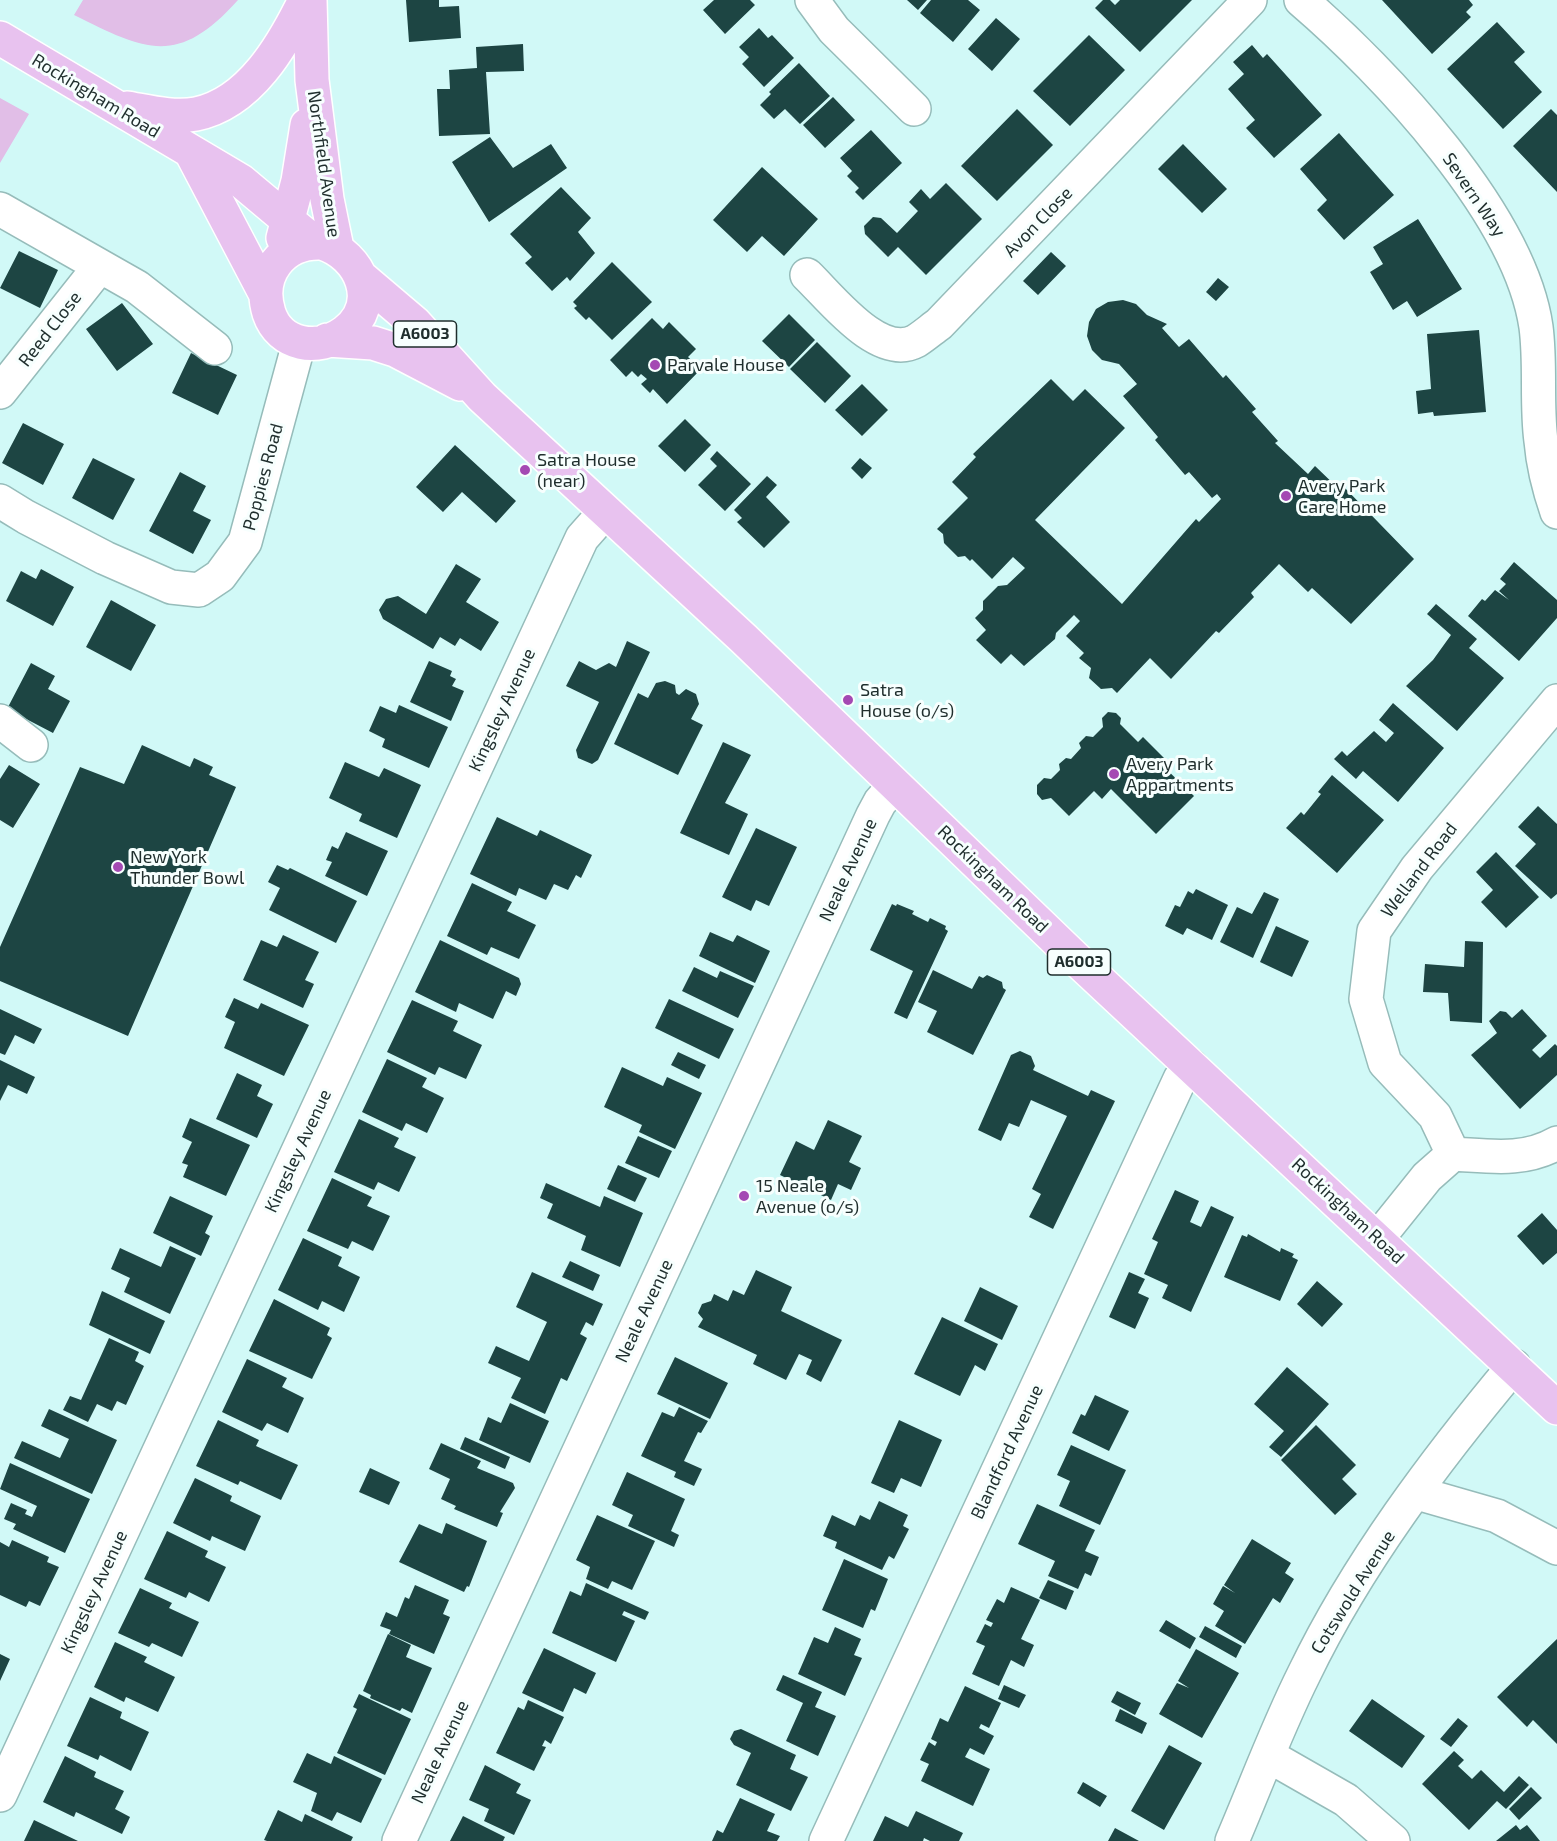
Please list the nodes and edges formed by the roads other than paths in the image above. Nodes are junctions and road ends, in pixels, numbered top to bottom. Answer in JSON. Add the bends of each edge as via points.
{"nodes":[{"id":1,"x":305,"y":0,"type":"edge"},
{"id":2,"x":310,"y":0,"type":"edge"},
{"id":3,"x":812,"y":0,"type":"edge"},
{"id":4,"x":1250,"y":0,"type":"edge"},
{"id":5,"x":1301,"y":0,"type":"edge"},
{"id":6,"x":0,"y":38,"type":"edge"},
{"id":7,"x":312,"y":80,"type":"junction"},
{"id":8,"x":108,"y":104,"type":"junction"},
{"id":9,"x":915,"y":109,"type":"dead end"},
{"id":10,"x":192,"y":154,"type":"junction"},
{"id":11,"x":0,"y":209,"type":"edge"},
{"id":12,"x":289,"y":222,"type":"junction"},
{"id":13,"x":326,"y":245,"type":"junction"},
{"id":14,"x":100,"y":266,"type":"junction"},
{"id":15,"x":807,"y":275,"type":"dead end"},
{"id":16,"x":362,"y":278,"type":"junction"},
{"id":17,"x":268,"y":281,"type":"junction"},
{"id":18,"x":313,"y":342,"type":"junction"},
{"id":19,"x":215,"y":348,"type":"dead end"},
{"id":20,"x":0,"y":392,"type":"edge"},
{"id":21,"x":482,"y":397,"type":"junction"},
{"id":22,"x":0,"y":501,"type":"edge"},
{"id":23,"x":605,"y":512,"type":"junction"},
{"id":24,"x":1557,"y":512,"type":"edge"},
{"id":25,"x":1557,"y":701,"type":"edge"},
{"id":26,"x":0,"y":721,"type":"edge"},
{"id":27,"x":31,"y":745,"type":"dead end"},
{"id":28,"x":895,"y":785,"type":"junction"},
{"id":29,"x":1191,"y":1066,"type":"junction"},
{"id":30,"x":1557,"y":1143,"type":"edge"},
{"id":31,"x":1453,"y":1155,"type":"junction"},
{"id":32,"x":1378,"y":1238,"type":"junction"},
{"id":33,"x":1514,"y":1366,"type":"junction"},
{"id":34,"x":1557,"y":1408,"type":"edge"},
{"id":35,"x":1416,"y":1492,"type":"junction"},
{"id":36,"x":1557,"y":1548,"type":"edge"},
{"id":37,"x":1269,"y":1755,"type":"junction"},
{"id":38,"x":0,"y":1795,"type":"edge"},
{"id":39,"x":399,"y":1841,"type":"edge"},
{"id":40,"x":826,"y":1841,"type":"edge"},
{"id":41,"x":1232,"y":1841,"type":"edge"},
{"id":42,"x":1393,"y":1841,"type":"edge"}],
"edges":[{"from":1,"to":8,"type":"main road","via":[[272,57],[244,89],[221,106],[195,114],[163,115]]},
{"from":2,"to":7,"type":"main road","name":"Northfield Avenue"},
{"from":3,"to":9,"type":"street","via":[[834,30]]},
{"from":4,"to":15,"type":"street","name":"Avon Close","via":[[947,316],[915,342],[896,345],[871,336]]},
{"from":5,"to":24,"type":"street","name":"Severn Way","via":[[1404,103],[1454,162],[1498,224],[1522,275],[1536,327],[1540,441]]},
{"from":6,"to":8,"type":"main road","name":"Rockingham Road"},
{"from":7,"to":12,"type":"main road","name":"Northfield Avenue"},
{"from":7,"to":13,"type":"main road","name":"Northfield Avenue","via":[[327,199]]},
{"from":8,"to":10,"type":"main road","name":"Rockingham Road"},
{"from":10,"to":12,"type":"main road","name":"Rockingham Road","via":[[241,181]]},
{"from":10,"to":17,"type":"main road"},
{"from":11,"to":14,"type":"street"},
{"from":12,"to":13,"type":"main road","name":"Rockingham Road"},
{"from":12,"to":17,"type":"main road","name":"Northfield Avenue"},
{"from":13,"to":16,"type":"main road","via":[[353,260]]},
{"from":13,"to":17,"type":"main road","via":[[292,248],[279,257]]},
{"from":14,"to":19,"type":"street","via":[[137,287]]},
{"from":14,"to":20,"type":"street","name":"Reed Close"},
{"from":16,"to":18,"type":"main road","via":[[364,298],[357,317],[345,332]]},
{"from":16,"to":21,"type":"main road","name":"Rockingham Road","number":"A6003","via":[[415,323]]},
{"from":17,"to":18,"type":"main road","via":[[272,322],[283,334]]},
{"from":18,"to":21,"type":"main road","name":"Rockingham Road","number":"A6003","via":[[373,343],[395,350]]},
{"from":18,"to":22,"type":"street","name":"Poppies Road","via":[[245,542],[220,576],[199,590],[171,587],[105,558]]},
{"from":21,"to":23,"type":"main road","name":"Rockingham Road","number":"A6003"},
{"from":23,"to":28,"type":"main road","name":"Rockingham Road","number":"A6003"},
{"from":23,"to":38,"type":"street","name":"Kingsley Avenue","via":[[582,538]]},
{"from":25,"to":31,"type":"street","name":"Welland Road","via":[[1417,868],[1374,931],[1366,999],[1385,1064],[1435,1116]]},
{"from":26,"to":27,"type":"street"},
{"from":28,"to":29,"type":"main road","name":"Rockingham Road","number":"A6003"},
{"from":28,"to":39,"type":"street","name":"Neale Avenue","via":[[877,809]]},
{"from":29,"to":32,"type":"main road","name":"Rockingham Road","number":"A6003"},
{"from":29,"to":40,"type":"street","name":"Blandford Avenue","via":[[1180,1079]]},
{"from":30,"to":31,"type":"street","via":[[1540,1153],[1514,1157]]},
{"from":31,"to":32,"type":"street","via":[[1427,1177]]},
{"from":32,"to":33,"type":"main road","name":"Rockingham Road","number":"A6003"},
{"from":33,"to":34,"type":"main road","name":"Rockingham Road","number":"A6003"},
{"from":33,"to":35,"type":"street","name":"Cotswold Avenue"},
{"from":35,"to":36,"type":"street","via":[[1497,1516]]},
{"from":35,"to":37,"type":"street","name":"Cotswold Avenue","via":[[1342,1602],[1304,1674]]},
{"from":37,"to":41,"type":"street","name":"Cotswold Avenue"},
{"from":37,"to":42,"type":"street","via":[[1346,1800]]}]}
